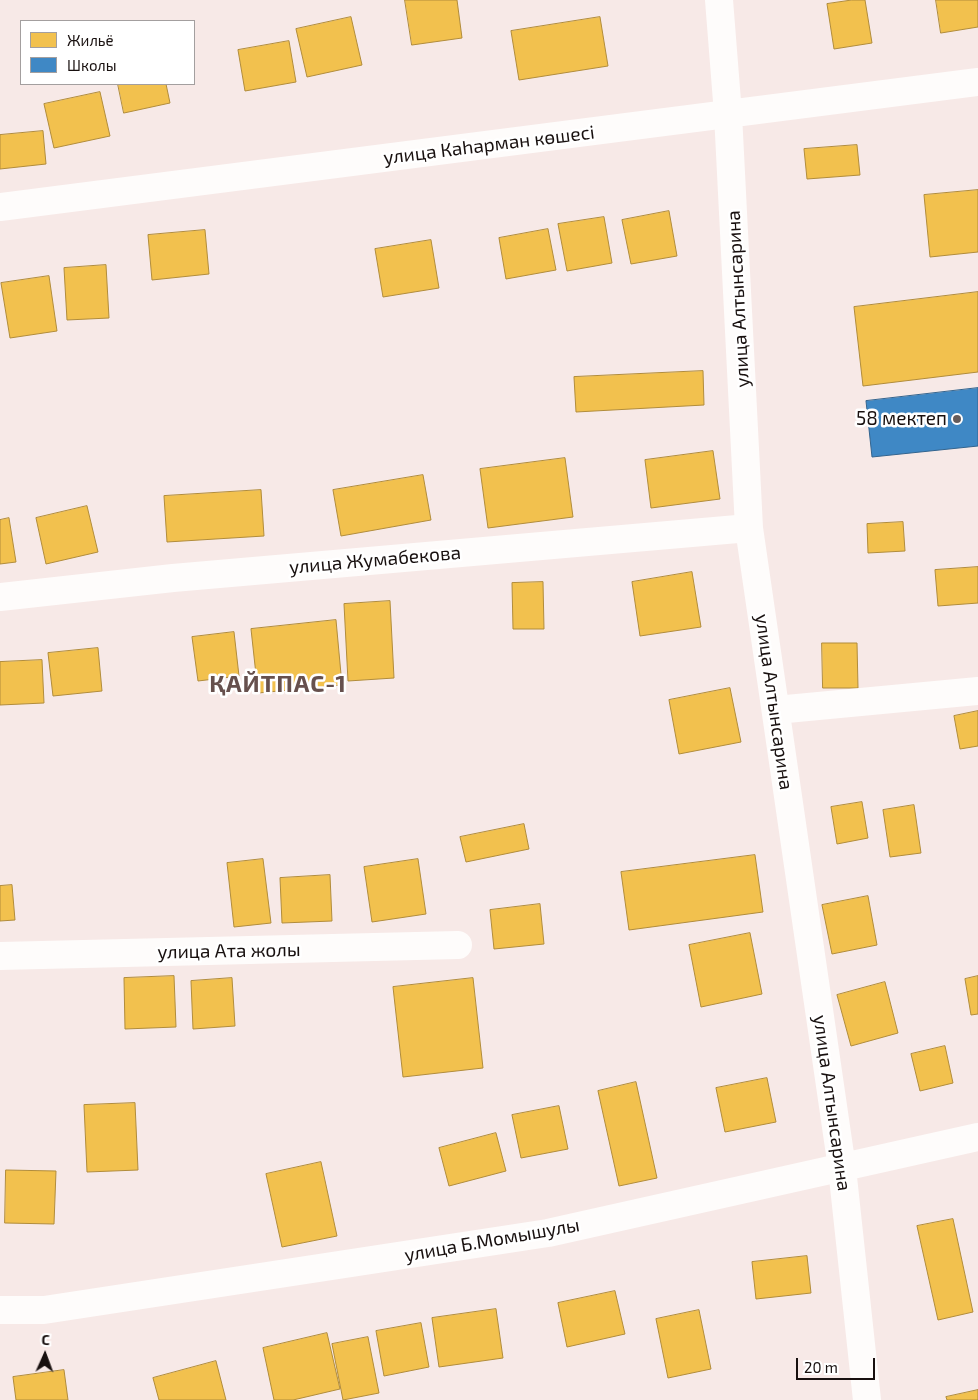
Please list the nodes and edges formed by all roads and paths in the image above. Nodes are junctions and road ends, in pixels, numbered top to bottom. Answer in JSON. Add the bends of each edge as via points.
{"nodes":[{"id":1,"x":719,"y":0,"type":"edge"},
{"id":2,"x":978,"y":82,"type":"edge"},
{"id":3,"x":728,"y":114,"type":"junction"},
{"id":4,"x":0,"y":207,"type":"edge"},
{"id":5,"x":749,"y":528,"type":"junction"},
{"id":6,"x":0,"y":597,"type":"edge"},
{"id":7,"x":978,"y":691,"type":"edge"},
{"id":8,"x":776,"y":710,"type":"junction"},
{"id":9,"x":458,"y":945,"type":"dead end"},
{"id":10,"x":0,"y":956,"type":"edge"},
{"id":11,"x":978,"y":1137,"type":"edge"},
{"id":12,"x":842,"y":1168,"type":"junction"},
{"id":13,"x":0,"y":1310,"type":"edge"},
{"id":14,"x":867,"y":1400,"type":"edge"}],
"edges":[{"from":1,"to":3,"type":"street","name":"улица Алтынсарина"},
{"from":2,"to":3,"type":"street","name":"улица Каһарман көшесі"},
{"from":3,"to":4,"type":"street","name":"улица Каһарман көшесі"},
{"from":3,"to":5,"type":"street","name":"улица Алтынсарина"},
{"from":5,"to":6,"type":"street","name":"улица Жумабекова","via":[[173,578]]},
{"from":5,"to":8,"type":"street","name":"улица Алтынсарина"},
{"from":7,"to":8,"type":"street"},
{"from":8,"to":12,"type":"street","name":"улица Алтынсарина"},
{"from":9,"to":10,"type":"street","name":"улица Ата жолы"},
{"from":11,"to":12,"type":"street","name":"улица Б.Момышулы"},
{"from":12,"to":13,"type":"street","name":"улица Б.Момышулы","via":[[548,1233],[44,1310]]},
{"from":12,"to":14,"type":"street","name":"улица Алтынсарина"}]}
